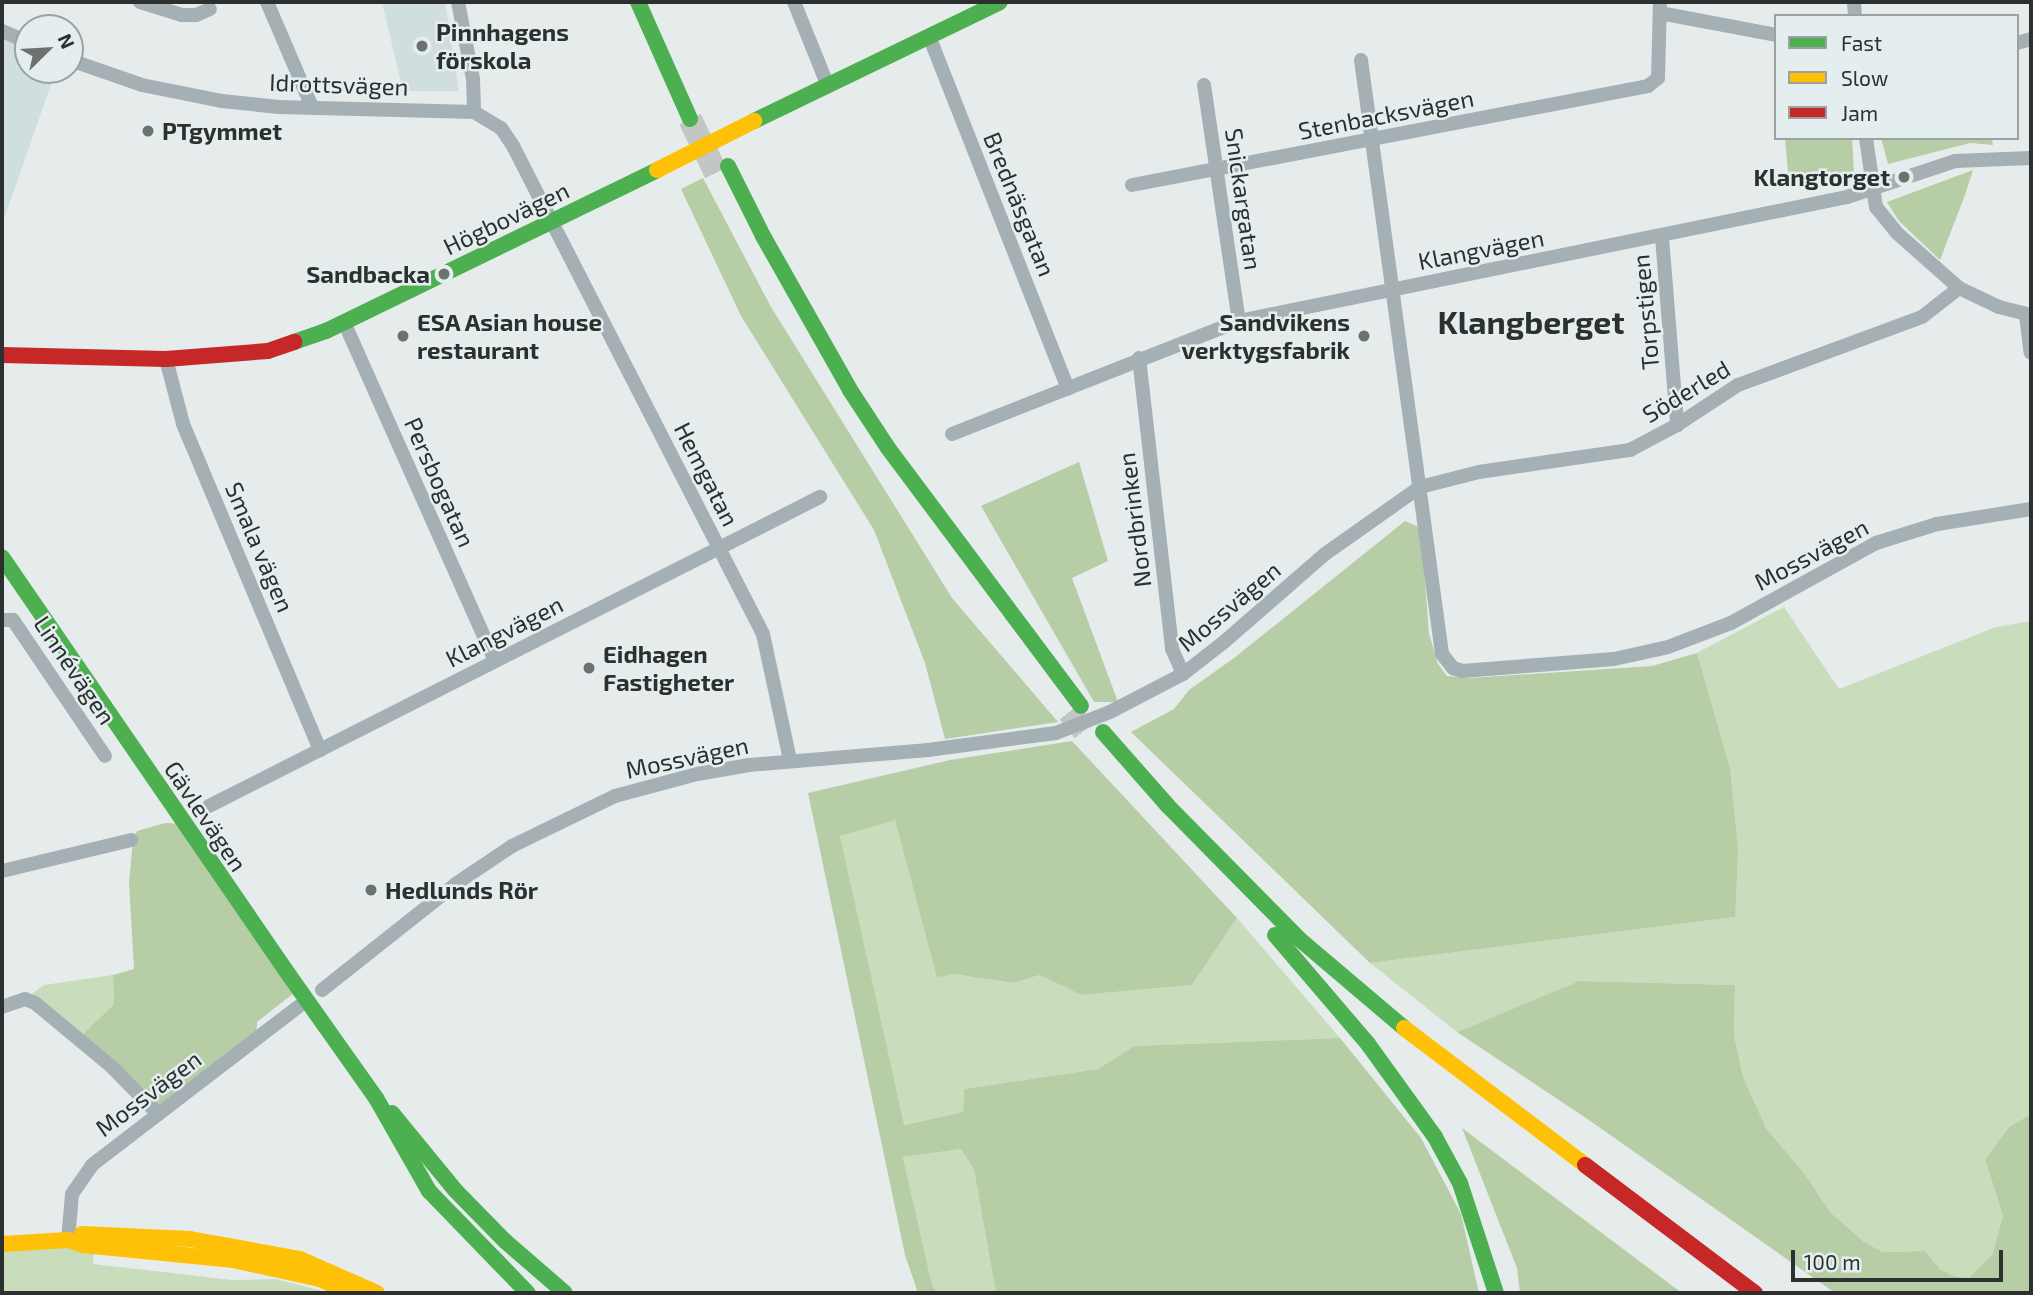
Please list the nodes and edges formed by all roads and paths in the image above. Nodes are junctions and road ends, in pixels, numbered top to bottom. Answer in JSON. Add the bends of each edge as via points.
{"nodes":[{"id":1,"x":140,"y":2,"type":"edge"},
{"id":2,"x":267,"y":2,"type":"edge"},
{"id":3,"x":458,"y":2,"type":"edge"},
{"id":4,"x":638,"y":2,"type":"edge"},
{"id":5,"x":652,"y":2,"type":"edge"},
{"id":6,"x":794,"y":2,"type":"edge"},
{"id":7,"x":1000,"y":2,"type":"edge"},
{"id":8,"x":1660,"y":7,"type":"edge"},
{"id":9,"x":210,"y":9,"type":"dead end"},
{"id":10,"x":1774,"y":35,"type":"edge"},
{"id":11,"x":929,"y":36,"type":"junction"},
{"id":12,"x":1361,"y":60,"type":"dead end"},
{"id":13,"x":84,"y":64,"type":"edge"},
{"id":14,"x":1204,"y":85,"type":"dead end"},
{"id":15,"x":828,"y":86,"type":"junction"},
{"id":16,"x":312,"y":107,"type":"junction"},
{"id":17,"x":474,"y":112,"type":"junction"},
{"id":18,"x":1866,"y":140,"type":"edge"},
{"id":19,"x":1371,"y":141,"type":"junction"},
{"id":20,"x":2031,"y":158,"type":"edge"},
{"id":21,"x":1216,"y":171,"type":"junction"},
{"id":22,"x":1132,"y":185,"type":"dead end"},
{"id":23,"x":1870,"y":189,"type":"junction"},
{"id":24,"x":551,"y":222,"type":"junction"},
{"id":25,"x":1662,"y":237,"type":"junction"},
{"id":26,"x":1959,"y":288,"type":"junction"},
{"id":27,"x":1390,"y":290,"type":"junction"},
{"id":28,"x":2029,"y":315,"type":"edge"},
{"id":29,"x":1239,"y":321,"type":"junction"},
{"id":30,"x":344,"y":322,"type":"junction"},
{"id":31,"x":2031,"y":354,"type":"edge"},
{"id":32,"x":2,"y":355,"type":"edge"},
{"id":33,"x":1139,"y":358,"type":"junction"},
{"id":34,"x":166,"y":359,"type":"junction"},
{"id":35,"x":1069,"y":388,"type":"junction"},
{"id":36,"x":1677,"y":425,"type":"junction"},
{"id":37,"x":952,"y":434,"type":"dead end"},
{"id":38,"x":1420,"y":487,"type":"junction"},
{"id":39,"x":820,"y":497,"type":"dead end"},
{"id":40,"x":2031,"y":509,"type":"edge"},
{"id":41,"x":933,"y":536,"type":"dead end"},
{"id":42,"x":719,"y":546,"type":"junction"},
{"id":43,"x":2,"y":557,"type":"edge"},
{"id":44,"x":2,"y":620,"type":"edge"},
{"id":45,"x":1017,"y":649,"type":"dead end"},
{"id":46,"x":495,"y":661,"type":"junction"},
{"id":47,"x":1183,"y":674,"type":"junction"},
{"id":48,"x":320,"y":750,"type":"junction"},
{"id":49,"x":105,"y":756,"type":"dead end"},
{"id":50,"x":790,"y":760,"type":"junction"},
{"id":51,"x":209,"y":806,"type":"dead end"},
{"id":52,"x":131,"y":840,"type":"dead end"},
{"id":53,"x":2,"y":871,"type":"edge"},
{"id":54,"x":1288,"y":949,"type":"junction"},
{"id":55,"x":321,"y":990,"type":"dead end"},
{"id":56,"x":2,"y":1007,"type":"edge"},
{"id":57,"x":298,"y":1007,"type":"dead end"},
{"id":58,"x":376,"y":1098,"type":"junction"},
{"id":59,"x":158,"y":1114,"type":"junction"},
{"id":60,"x":1518,"y":1136,"type":"dead end"},
{"id":61,"x":1562,"y":1169,"type":"dead end"},
{"id":62,"x":68,"y":1240,"type":"junction"},
{"id":63,"x":2,"y":1244,"type":"edge"},
{"id":64,"x":350,"y":1293,"type":"edge"},
{"id":65,"x":377,"y":1293,"type":"edge"},
{"id":66,"x":528,"y":1293,"type":"edge"},
{"id":67,"x":565,"y":1293,"type":"edge"},
{"id":68,"x":1496,"y":1293,"type":"edge"},
{"id":69,"x":1731,"y":1293,"type":"edge"},
{"id":70,"x":1755,"y":1293,"type":"edge"}],
"edges":[{"from":1,"to":9,"type":"street","via":[[182,15]]},
{"from":2,"to":16,"type":"street"},
{"from":3,"to":17,"type":"street","via":[[473,79]]},
{"from":4,"to":5,"type":"main road","via":[[697,117]]},
{"from":6,"to":15,"type":"street"},
{"from":7,"to":11,"type":"main road","name":"Högbovägen"},
{"from":8,"to":10,"type":"street"},
{"from":8,"to":19,"type":"street","name":"Stenbacksvägen","via":[[1658,78],[1648,86]]},
{"from":11,"to":15,"type":"main road","name":"Högbovägen"},
{"from":11,"to":35,"type":"street","name":"Brednäsgatan"},
{"from":12,"to":19,"type":"street"},
{"from":13,"to":16,"type":"street","name":"Idrottsvägen","via":[[174,93]]},
{"from":14,"to":21,"type":"street","name":"Snickargatan"},
{"from":15,"to":24,"type":"main road","name":"Högbovägen","bridge":true},
{"from":16,"to":17,"type":"street","name":"Idrottsvägen"},
{"from":17,"to":24,"type":"street","via":[[501,128]]},
{"from":18,"to":23,"type":"street"},
{"from":19,"to":21,"type":"street","name":"Stenbacksvägen"},
{"from":19,"to":27,"type":"street"},
{"from":20,"to":23,"type":"street","name":"Klangvägen","via":[[1955,161]]},
{"from":21,"to":22,"type":"street","name":"Stenbacksvägen"},
{"from":21,"to":29,"type":"street","name":"Snickargatan"},
{"from":23,"to":25,"type":"street","name":"Klangvägen"},
{"from":23,"to":26,"type":"street","via":[[1875,207],[1896,233]]},
{"from":24,"to":30,"type":"main road","name":"Högbovägen"},
{"from":24,"to":42,"type":"street","name":"Hemgatan"},
{"from":25,"to":27,"type":"street","name":"Klangvägen"},
{"from":25,"to":36,"type":"street","name":"Torpstigen"},
{"from":26,"to":28,"type":"street"},
{"from":26,"to":36,"type":"street","name":"Söderled","via":[[1922,317],[1738,385]]},
{"from":27,"to":29,"type":"street","name":"Klangvägen"},
{"from":27,"to":38,"type":"street"},
{"from":28,"to":31,"type":"street"},
{"from":29,"to":33,"type":"street","name":"Klangvägen"},
{"from":30,"to":34,"type":"main road","name":"Högbovägen","via":[[268,351]]},
{"from":30,"to":46,"type":"street","name":"Persbogatan"},
{"from":32,"to":34,"type":"main road","name":"Högbovägen"},
{"from":33,"to":35,"type":"street","name":"Klangvägen"},
{"from":33,"to":47,"type":"street","name":"Nordbrinken","via":[[1172,649]]},
{"from":34,"to":48,"type":"street","name":"Smala vägen","via":[[183,424]]},
{"from":35,"to":37,"type":"street","name":"Klangvägen"},
{"from":36,"to":38,"type":"street","name":"Söderled","via":[[1630,450],[1479,472]]},
{"from":38,"to":40,"type":"street","name":"Mossvägen","via":[[1442,654],[1446,662],[1462,671],[1614,659],[1668,647],[1731,623],[1875,543],[1937,524]]},
{"from":38,"to":47,"type":"street","name":"Mossvägen","via":[[1325,554]]},
{"from":39,"to":42,"type":"street","name":"Klangvägen"},
{"from":41,"to":45,"type":"main road","via":[[836,391],[767,272],[722,169],[850,390],[1075,709]]},
{"from":42,"to":46,"type":"street","name":"Klangvägen"},
{"from":42,"to":50,"type":"street","name":"Hemgatan","via":[[763,634]]},
{"from":43,"to":58,"type":"main road","name":"Gävlevägen","bridge":true},
{"from":44,"to":49,"type":"street","name":"Linnévägen","via":[[13,620]]},
{"from":46,"to":48,"type":"street","name":"Klangvägen"},
{"from":47,"to":50,"type":"street","name":"Mossvägen","bridge":true,"via":[[1110,712],[1056,733],[928,750]]},
{"from":48,"to":51,"type":"street","name":"Klangvägen"},
{"from":50,"to":55,"type":"street","name":"Mossvägen","via":[[686,776],[615,796],[576,813],[512,846],[457,883]]},
{"from":52,"to":53,"type":"street"},
{"from":54,"to":60,"type":"main road"},
{"from":54,"to":68,"type":"main road","via":[[1368,1044],[1435,1136],[1474,1219]]},
{"from":54,"to":70,"type":"main road","via":[[1155,811],[1097,735],[1298,938],[1417,1039]]},
{"from":56,"to":59,"type":"street","via":[[25,999],[35,1003],[112,1067]]},
{"from":57,"to":59,"type":"street","name":"Mossvägen"},
{"from":58,"to":66,"type":"main road","name":"Gävlevägen","via":[[429,1191]]},
{"from":58,"to":67,"type":"main road","name":"Gävlevägen","via":[[455,1190]]},
{"from":59,"to":62,"type":"street","name":"Mossvägen","via":[[79,1180],[68,1214]]},
{"from":61,"to":69,"type":"main road"},
{"from":62,"to":63,"type":"main road"},
{"from":62,"to":64,"type":"main road","via":[[255,1264],[320,1279]]},
{"from":62,"to":65,"type":"main road","via":[[83,1233],[190,1239],[300,1259]]}]}
